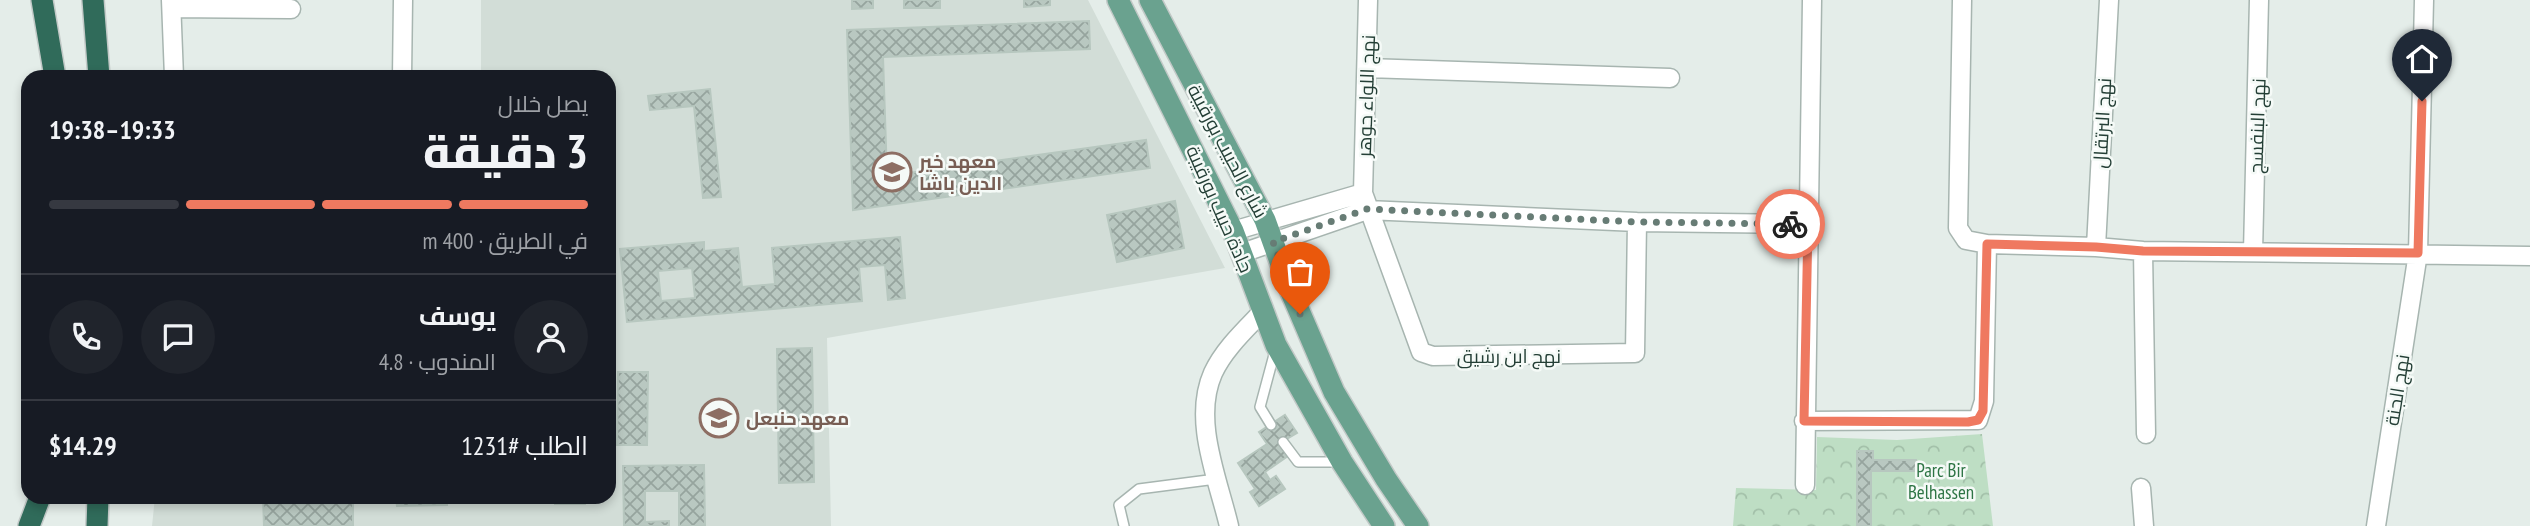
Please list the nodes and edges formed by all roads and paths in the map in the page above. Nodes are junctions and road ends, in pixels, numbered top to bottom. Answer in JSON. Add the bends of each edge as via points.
{"nodes":[{"id":1,"x":42,"y":0,"type":"edge"},
{"id":2,"x":54,"y":0,"type":"edge"},
{"id":3,"x":93,"y":0,"type":"edge"},
{"id":4,"x":101,"y":0,"type":"edge"},
{"id":5,"x":403,"y":0,"type":"edge"},
{"id":6,"x":1118,"y":0,"type":"edge"},
{"id":7,"x":1150,"y":0,"type":"edge"},
{"id":8,"x":1368,"y":0,"type":"edge"},
{"id":9,"x":1812,"y":0,"type":"edge"},
{"id":10,"x":1962,"y":0,"type":"edge"},
{"id":11,"x":2109,"y":0,"type":"edge"},
{"id":12,"x":2259,"y":0,"type":"edge"},
{"id":13,"x":2424,"y":0,"type":"edge"},
{"id":14,"x":172,"y":4,"type":"edge"},
{"id":15,"x":291,"y":9,"type":"dead end"},
{"id":16,"x":1367,"y":68,"type":"junction"},
{"id":17,"x":56,"y":70,"type":"edge"},
{"id":18,"x":57,"y":70,"type":"edge"},
{"id":19,"x":99,"y":70,"type":"edge"},
{"id":20,"x":100,"y":70,"type":"edge"},
{"id":21,"x":174,"y":70,"type":"edge"},
{"id":22,"x":402,"y":70,"type":"edge"},
{"id":23,"x":1670,"y":78,"type":"dead end"},
{"id":24,"x":1365,"y":201,"type":"junction"},
{"id":25,"x":1265,"y":220,"type":"junction"},
{"id":26,"x":1637,"y":222,"type":"junction"},
{"id":27,"x":1808,"y":225,"type":"junction"},
{"id":28,"x":1233,"y":231,"type":"junction"},
{"id":29,"x":1273,"y":242,"type":"junction"},
{"id":30,"x":1987,"y":244,"type":"junction"},
{"id":31,"x":2096,"y":247,"type":"junction"},
{"id":32,"x":2143,"y":251,"type":"junction"},
{"id":33,"x":1242,"y":253,"type":"junction"},
{"id":34,"x":2253,"y":253,"type":"junction"},
{"id":35,"x":2418,"y":253,"type":"junction"},
{"id":36,"x":2530,"y":256,"type":"edge"},
{"id":37,"x":1264,"y":310,"type":"junction"},
{"id":38,"x":1276,"y":345,"type":"junction"},
{"id":39,"x":1804,"y":421,"type":"junction"},
{"id":40,"x":1271,"y":425,"type":"dead end"},
{"id":41,"x":2146,"y":434,"type":"dead end"},
{"id":42,"x":1283,"y":442,"type":"dead end"},
{"id":43,"x":1342,"y":462,"type":"junction"},
{"id":44,"x":1218,"y":479,"type":"junction"},
{"id":45,"x":1805,"y":485,"type":"dead end"},
{"id":46,"x":2141,"y":488,"type":"dead end"},
{"id":47,"x":37,"y":504,"type":"edge"},
{"id":48,"x":47,"y":504,"type":"edge"},
{"id":49,"x":98,"y":504,"type":"edge"},
{"id":50,"x":29,"y":526,"type":"edge"},
{"id":51,"x":46,"y":526,"type":"edge"},
{"id":52,"x":97,"y":526,"type":"edge"},
{"id":53,"x":1124,"y":526,"type":"edge"},
{"id":54,"x":1229,"y":526,"type":"edge"},
{"id":55,"x":1384,"y":526,"type":"edge"},
{"id":56,"x":1418,"y":526,"type":"edge"},
{"id":57,"x":2144,"y":526,"type":"edge"},
{"id":58,"x":2376,"y":526,"type":"edge"}],
"edges":[{"from":1,"to":17,"type":"highway"},
{"from":2,"to":18,"type":"highway"},
{"from":3,"to":19,"type":"highway"},
{"from":4,"to":20,"type":"highway"},
{"from":5,"to":22,"type":"street"},
{"from":6,"to":28,"type":"main road","name":"جادة حبيب بورقيبة"},
{"from":7,"to":25,"type":"main road","name":"شارع الحبيب بورقيبة"},
{"from":8,"to":16,"type":"street","name":"نهج اللواء جوهر"},
{"from":9,"to":27,"type":"street"},
{"from":10,"to":30,"type":"street","via":[[1958,228],[1966,240]]},
{"from":11,"to":31,"type":"street","name":"نهج البرتقال"},
{"from":12,"to":34,"type":"street","name":"نهج البنفسج"},
{"from":13,"to":35,"type":"street","name":"نهج الجنة"},
{"from":14,"to":15,"type":"street"},
{"from":14,"to":21,"type":"street"},
{"from":16,"to":23,"type":"street"},
{"from":16,"to":24,"type":"street","name":"نهج اللواء جوهر"},
{"from":24,"to":25,"type":"street"},
{"from":24,"to":26,"type":"street"},
{"from":24,"to":26,"type":"street","name":"نهج ابن رشيق","via":[[1421,352],[1433,356],[1635,353]]},
{"from":24,"to":29,"type":"street"},
{"from":25,"to":28,"type":"street"},
{"from":25,"to":29,"type":"main road","name":"شارع الحبيب بورقيبة"},
{"from":26,"to":27,"type":"street"},
{"from":27,"to":39,"type":"street"},
{"from":28,"to":33,"type":"main road","name":"جادة حبيب بورقيبة"},
{"from":29,"to":33,"type":"street"},
{"from":29,"to":56,"type":"main road","name":"شارع الحبيب بورقيبة","via":[[1334,392]]},
{"from":30,"to":31,"type":"street"},
{"from":30,"to":39,"type":"street","via":[[1984,401],[1978,420]]},
{"from":31,"to":32,"type":"street"},
{"from":32,"to":34,"type":"street"},
{"from":32,"to":41,"type":"street"},
{"from":33,"to":37,"type":"main road","name":"جادة حبيب بورقيبة"},
{"from":34,"to":35,"type":"street"},
{"from":35,"to":36,"type":"street"},
{"from":35,"to":58,"type":"street","name":"نهج الجنة"},
{"from":37,"to":38,"type":"main road","name":"جادة حبيب بورقيبة"},
{"from":37,"to":44,"type":"street","via":[[1227,351],[1208,390],[1206,429]]},
{"from":38,"to":40,"type":"lane","via":[[1260,404]]},
{"from":38,"to":43,"type":"main road","name":"جادة حبيب بورقيبة"},
{"from":39,"to":45,"type":"street"},
{"from":42,"to":43,"type":"lane","via":[[1298,462]]},
{"from":43,"to":55,"type":"main road","name":"جادة حبيب بورقيبة"},
{"from":44,"to":53,"type":"lane","via":[[1139,489],[1119,505]]},
{"from":44,"to":54,"type":"street"},
{"from":46,"to":57,"type":"street"},
{"from":47,"to":50,"type":"highway"},
{"from":48,"to":51,"type":"highway"},
{"from":49,"to":52,"type":"highway"}]}
